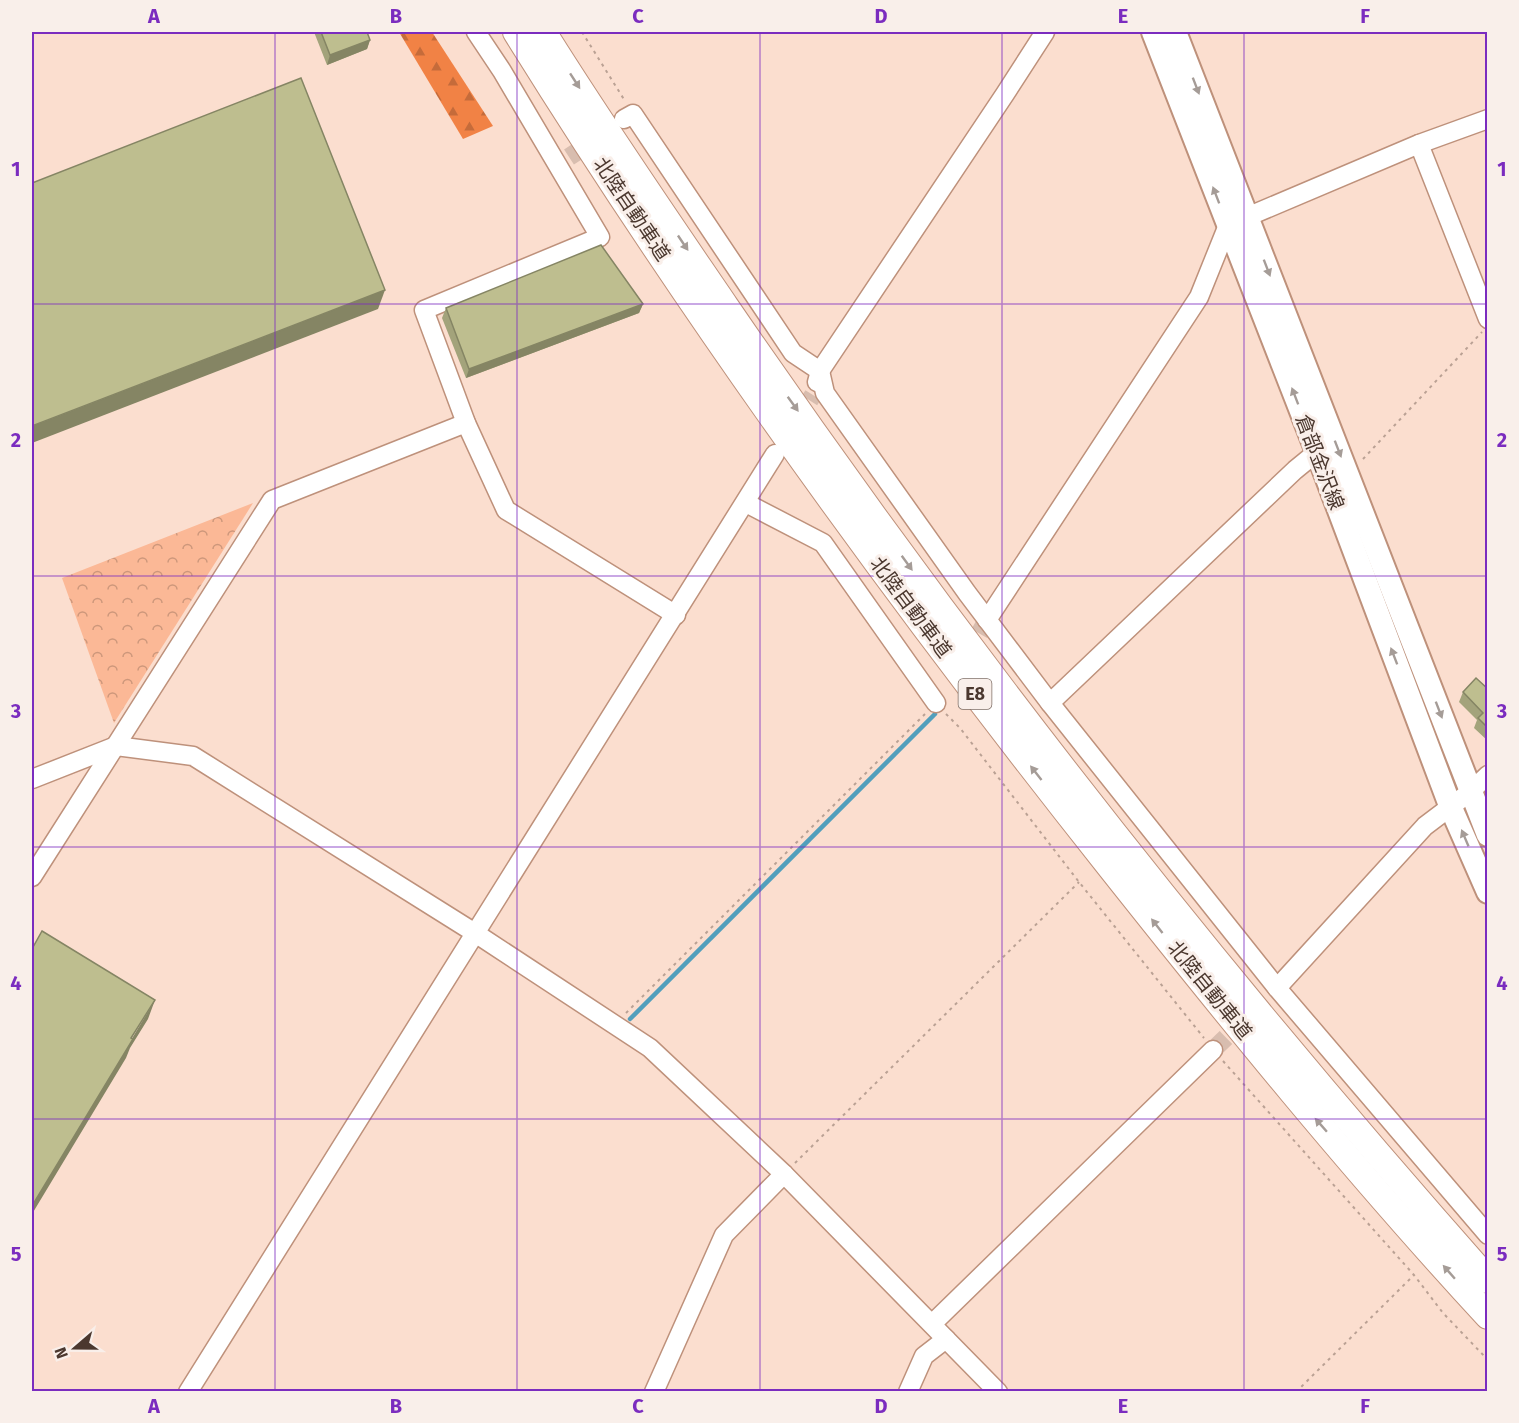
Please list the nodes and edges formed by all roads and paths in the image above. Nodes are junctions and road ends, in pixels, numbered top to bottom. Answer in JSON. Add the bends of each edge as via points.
{"nodes":[{"id":1,"x":476,"y":32,"type":"edge"},
{"id":2,"x":516,"y":32,"type":"edge"},
{"id":3,"x":543,"y":32,"type":"edge"},
{"id":4,"x":582,"y":32,"type":"edge"},
{"id":5,"x":1045,"y":32,"type":"edge"},
{"id":6,"x":1153,"y":32,"type":"edge"},
{"id":7,"x":1175,"y":32,"type":"edge"},
{"id":8,"x":629,"y":117,"type":"joint"},
{"id":9,"x":1488,"y":119,"type":"edge"},
{"id":10,"x":1419,"y":144,"type":"junction"},
{"id":11,"x":1238,"y":221,"type":"junction"},
{"id":12,"x":1488,"y":319,"type":"edge"},
{"id":13,"x":1488,"y":326,"type":"edge"},
{"id":14,"x":820,"y":371,"type":"junction"},
{"id":15,"x":813,"y":395,"type":"tunnel mouth"},
{"id":16,"x":466,"y":423,"type":"junction"},
{"id":17,"x":1317,"y":452,"type":"junction"},
{"id":18,"x":775,"y":454,"type":"dead end"},
{"id":19,"x":1348,"y":475,"type":"junction"},
{"id":20,"x":746,"y":503,"type":"junction"},
{"id":21,"x":676,"y":615,"type":"junction"},
{"id":22,"x":987,"y":620,"type":"junction"},
{"id":23,"x":936,"y":703,"type":"junction"},
{"id":24,"x":1050,"y":703,"type":"junction"},
{"id":25,"x":116,"y":746,"type":"junction"},
{"id":26,"x":1488,"y":775,"type":"edge"},
{"id":27,"x":32,"y":779,"type":"edge"},
{"id":28,"x":1470,"y":792,"type":"junction"},
{"id":29,"x":1451,"y":808,"type":"junction"},
{"id":30,"x":1488,"y":835,"type":"edge"},
{"id":31,"x":32,"y":877,"type":"edge"},
{"id":32,"x":1078,"y":882,"type":"junction"},
{"id":33,"x":1488,"y":892,"type":"edge"},
{"id":34,"x":475,"y":933,"type":"junction"},
{"id":35,"x":1277,"y":988,"type":"junction"},
{"id":36,"x":613,"y":1025,"type":"junction"},
{"id":37,"x":1213,"y":1050,"type":"junction"},
{"id":38,"x":784,"y":1174,"type":"junction"},
{"id":39,"x":1488,"y":1235,"type":"edge"},
{"id":40,"x":1414,"y":1275,"type":"junction"},
{"id":41,"x":1488,"y":1280,"type":"edge"},
{"id":42,"x":1488,"y":1316,"type":"edge"},
{"id":43,"x":932,"y":1324,"type":"junction"},
{"id":44,"x":946,"y":1339,"type":"junction"},
{"id":45,"x":1488,"y":1360,"type":"edge"},
{"id":46,"x":188,"y":1392,"type":"edge"},
{"id":47,"x":654,"y":1392,"type":"edge"},
{"id":48,"x":908,"y":1392,"type":"edge"},
{"id":49,"x":998,"y":1392,"type":"edge"},
{"id":50,"x":1296,"y":1392,"type":"edge"}],
"edges":[{"from":1,"to":16,"type":"street","via":[[563,161],[600,237],[424,309]]},
{"from":42,"to":2,"type":"highway","name":"北陸自動車道","number":"E8","one_way":true,"via":[[1275,1070],[1014,745],[761,402]]},
{"from":3,"to":41,"type":"highway","name":"北陸自動車道","number":"E8","one_way":true,"via":[[790,400],[1049,751],[1191,932]]},
{"from":4,"to":8,"type":"path"},
{"from":5,"to":14,"type":"street"},
{"from":11,"to":6,"type":"main road","name":"倉部金沢線","one_way":true},
{"from":7,"to":11,"type":"main road","name":"倉部金沢線","one_way":true},
{"from":8,"to":14,"type":"street","via":[[792,353]]},
{"from":9,"to":10,"type":"street"},
{"from":10,"to":11,"type":"street"},
{"from":10,"to":12,"type":"street"},
{"from":17,"to":11,"type":"main road","name":"倉部金沢線","one_way":true},
{"from":11,"to":19,"type":"main road","name":"倉部金沢線","one_way":true},
{"from":11,"to":22,"type":"street","via":[[1199,297]]},
{"from":13,"to":19,"type":"path"},
{"from":14,"to":15,"type":"street"},
{"from":14,"to":22,"type":"street","via":[[825,393]]},
{"from":16,"to":21,"type":"street","via":[[506,510]]},
{"from":16,"to":25,"type":"street","via":[[272,500]]},
{"from":17,"to":24,"type":"street"},
{"from":29,"to":17,"type":"main road","name":"倉部金沢線","one_way":true},
{"from":18,"to":20,"type":"street"},
{"from":19,"to":28,"type":"main road","name":"倉部金沢線","one_way":true},
{"from":20,"to":21,"type":"street"},
{"from":20,"to":23,"type":"street","via":[[823,543]]},
{"from":21,"to":34,"type":"street"},
{"from":22,"to":24,"type":"street"},
{"from":23,"to":32,"type":"path","via":[[960,728]]},
{"from":23,"to":36,"type":"path"},
{"from":24,"to":35,"type":"street"},
{"from":25,"to":27,"type":"street"},
{"from":25,"to":31,"type":"street"},
{"from":25,"to":34,"type":"street","via":[[192,756]]},
{"from":26,"to":28,"type":"street"},
{"from":28,"to":29,"type":"street"},
{"from":28,"to":30,"type":"main road","name":"倉部金沢線"},
{"from":33,"to":29,"type":"main road","name":"倉部金沢線","one_way":true},
{"from":29,"to":35,"type":"street","via":[[1425,825]]},
{"from":32,"to":37,"type":"path"},
{"from":32,"to":38,"type":"path"},
{"from":34,"to":36,"type":"street"},
{"from":34,"to":46,"type":"street"},
{"from":35,"to":39,"type":"street"},
{"from":36,"to":38,"type":"street","via":[[650,1048]]},
{"from":37,"to":40,"type":"path"},
{"from":37,"to":43,"type":"street"},
{"from":38,"to":43,"type":"street"},
{"from":38,"to":47,"type":"street","via":[[724,1235]]},
{"from":40,"to":45,"type":"path","via":[[1443,1313]]},
{"from":40,"to":50,"type":"path"},
{"from":43,"to":44,"type":"street"},
{"from":44,"to":48,"type":"street","via":[[924,1356]]},
{"from":44,"to":49,"type":"street"}]}
